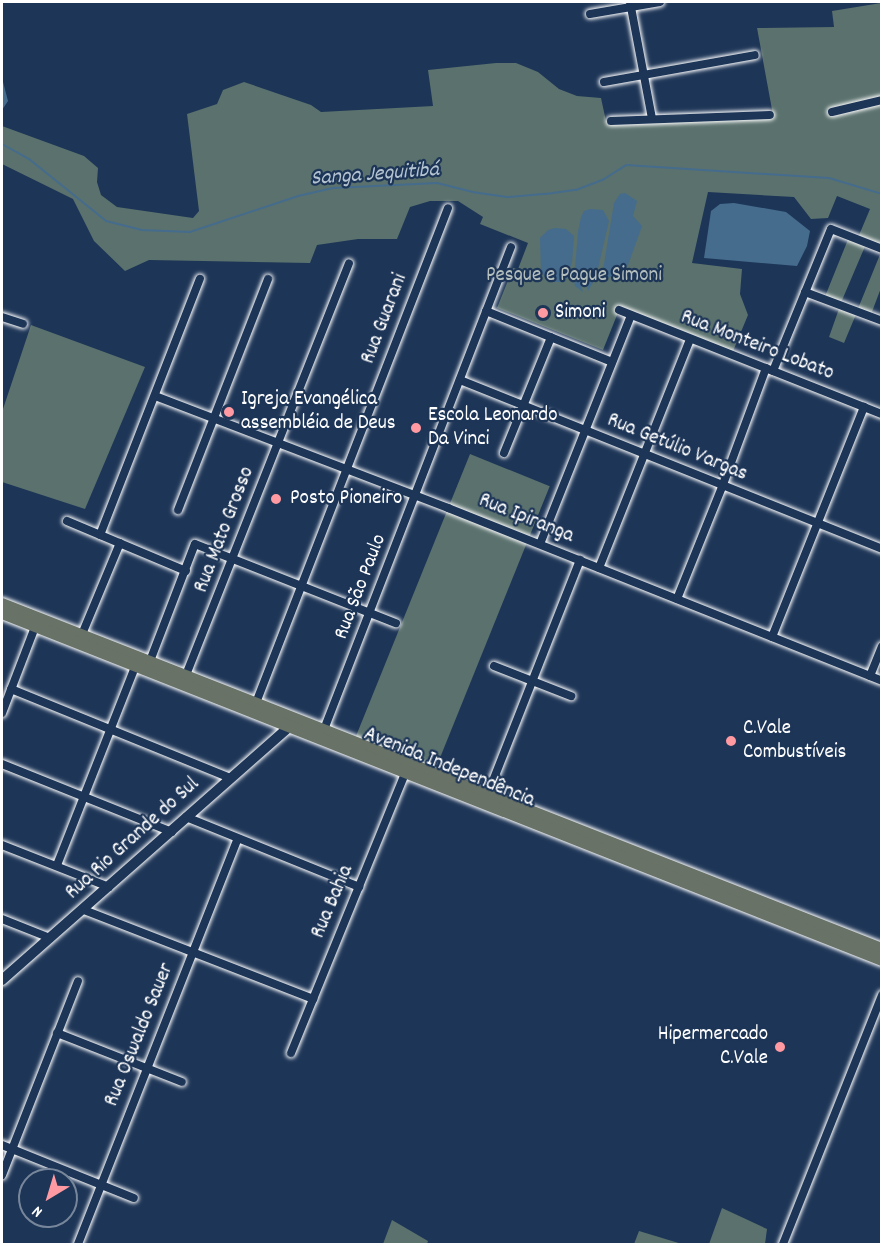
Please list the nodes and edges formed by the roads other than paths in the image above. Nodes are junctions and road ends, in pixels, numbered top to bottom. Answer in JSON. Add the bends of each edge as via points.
{"nodes":[{"id":1,"x":660,"y":2,"type":"edge"},
{"id":2,"x":630,"y":4,"type":"edge"},
{"id":3,"x":590,"y":14,"type":"dead end"},
{"id":4,"x":755,"y":55,"type":"dead end"},
{"id":5,"x":644,"y":75,"type":"junction"},
{"id":6,"x":604,"y":82,"type":"dead end"},
{"id":7,"x":882,"y":100,"type":"edge"},
{"id":8,"x":832,"y":112,"type":"dead end"},
{"id":9,"x":770,"y":115,"type":"dead end"},
{"id":10,"x":652,"y":118,"type":"junction"},
{"id":11,"x":610,"y":121,"type":"dead end"},
{"id":12,"x":448,"y":208,"type":"dead end"},
{"id":13,"x":511,"y":247,"type":"dead end"},
{"id":14,"x":882,"y":249,"type":"edge"},
{"id":15,"x":349,"y":264,"type":"dead end"},
{"id":16,"x":200,"y":279,"type":"dead end"},
{"id":17,"x":268,"y":279,"type":"dead end"},
{"id":18,"x":805,"y":292,"type":"junction"},
{"id":19,"x":619,"y":310,"type":"dead end"},
{"id":20,"x":486,"y":311,"type":"junction"},
{"id":21,"x":631,"y":315,"type":"junction"},
{"id":22,"x":2,"y":317,"type":"edge"},
{"id":23,"x":882,"y":321,"type":"edge"},
{"id":24,"x":23,"y":324,"type":"dead end"},
{"id":25,"x":550,"y":337,"type":"junction"},
{"id":26,"x":690,"y":339,"type":"junction"},
{"id":27,"x":612,"y":362,"type":"junction"},
{"id":28,"x":769,"y":370,"type":"junction"},
{"id":29,"x":460,"y":380,"type":"junction"},
{"id":30,"x":155,"y":396,"type":"junction"},
{"id":31,"x":523,"y":406,"type":"junction"},
{"id":32,"x":864,"y":407,"type":"junction"},
{"id":33,"x":882,"y":414,"type":"edge"},
{"id":34,"x":214,"y":418,"type":"junction"},
{"id":35,"x":585,"y":431,"type":"junction"},
{"id":36,"x":278,"y":443,"type":"junction"},
{"id":37,"x":504,"y":453,"type":"dead end"},
{"id":38,"x":644,"y":454,"type":"junction"},
{"id":39,"x":346,"y":469,"type":"junction"},
{"id":40,"x":722,"y":487,"type":"junction"},
{"id":41,"x":416,"y":495,"type":"junction"},
{"id":42,"x":178,"y":510,"type":"dead end"},
{"id":43,"x":67,"y":520,"type":"dead end"},
{"id":44,"x":817,"y":524,"type":"junction"},
{"id":45,"x":100,"y":535,"type":"junction"},
{"id":46,"x":120,"y":543,"type":"junction"},
{"id":47,"x":540,"y":544,"type":"junction"},
{"id":48,"x":882,"y":549,"type":"edge"},
{"id":49,"x":233,"y":560,"type":"junction"},
{"id":50,"x":580,"y":560,"type":"junction"},
{"id":51,"x":599,"y":568,"type":"junction"},
{"id":52,"x":186,"y":571,"type":"junction"},
{"id":53,"x":301,"y":585,"type":"junction"},
{"id":54,"x":676,"y":598,"type":"junction"},
{"id":55,"x":2,"y":604,"type":"edge"},
{"id":56,"x":370,"y":613,"type":"junction"},
{"id":57,"x":2,"y":614,"type":"edge"},
{"id":58,"x":17,"y":615,"type":"junction"},
{"id":59,"x":37,"y":622,"type":"junction"},
{"id":60,"x":396,"y":623,"type":"dead end"},
{"id":61,"x":772,"y":637,"type":"junction"},
{"id":62,"x":80,"y":639,"type":"junction"},
{"id":63,"x":882,"y":646,"type":"edge"},
{"id":64,"x":141,"y":661,"type":"junction"},
{"id":65,"x":494,"y":666,"type":"dead end"},
{"id":66,"x":870,"y":676,"type":"junction"},
{"id":67,"x":184,"y":680,"type":"junction"},
{"id":68,"x":532,"y":681,"type":"junction"},
{"id":69,"x":882,"y":681,"type":"edge"},
{"id":70,"x":11,"y":689,"type":"junction"},
{"id":71,"x":571,"y":696,"type":"dead end"},
{"id":72,"x":254,"y":707,"type":"junction"},
{"id":73,"x":2,"y":713,"type":"edge"},
{"id":74,"x":294,"y":723,"type":"junction"},
{"id":75,"x":111,"y":728,"type":"junction"},
{"id":76,"x":322,"y":734,"type":"junction"},
{"id":77,"x":2,"y":764,"type":"edge"},
{"id":78,"x":407,"y":768,"type":"junction"},
{"id":79,"x":230,"y":778,"type":"junction"},
{"id":80,"x":85,"y":797,"type":"junction"},
{"id":81,"x":486,"y":798,"type":"junction"},
{"id":82,"x":522,"y":813,"type":"junction"},
{"id":83,"x":186,"y":817,"type":"junction"},
{"id":84,"x":172,"y":832,"type":"junction"},
{"id":85,"x":237,"y":840,"type":"junction"},
{"id":86,"x":2,"y":844,"type":"edge"},
{"id":87,"x":57,"y":865,"type":"junction"},
{"id":88,"x":109,"y":887,"type":"junction"},
{"id":89,"x":359,"y":887,"type":"junction"},
{"id":90,"x":84,"y":910,"type":"junction"},
{"id":91,"x":2,"y":919,"type":"edge"},
{"id":92,"x":50,"y":938,"type":"junction"},
{"id":93,"x":882,"y":949,"type":"edge"},
{"id":94,"x":193,"y":951,"type":"junction"},
{"id":95,"x":882,"y":960,"type":"edge"},
{"id":96,"x":2,"y":980,"type":"edge"},
{"id":97,"x":78,"y":981,"type":"dead end"},
{"id":98,"x":882,"y":995,"type":"edge"},
{"id":99,"x":313,"y":999,"type":"junction"},
{"id":100,"x":57,"y":1033,"type":"junction"},
{"id":101,"x":291,"y":1053,"type":"dead end"},
{"id":102,"x":146,"y":1068,"type":"junction"},
{"id":103,"x":182,"y":1082,"type":"dead end"},
{"id":104,"x":2,"y":1144,"type":"edge"},
{"id":105,"x":13,"y":1149,"type":"junction"},
{"id":106,"x":2,"y":1175,"type":"edge"},
{"id":107,"x":101,"y":1185,"type":"junction"},
{"id":108,"x":134,"y":1198,"type":"dead end"},
{"id":109,"x":78,"y":1245,"type":"edge"},
{"id":110,"x":783,"y":1245,"type":"edge"}],
"edges":[{"from":1,"to":2,"type":"street"},
{"from":2,"to":3,"type":"street"},
{"from":2,"to":5,"type":"street"},
{"from":4,"to":5,"type":"street"},
{"from":5,"to":6,"type":"street"},
{"from":5,"to":10,"type":"street"},
{"from":7,"to":8,"type":"street"},
{"from":9,"to":10,"type":"street"},
{"from":10,"to":11,"type":"street"},
{"from":12,"to":39,"type":"street","name":"Rua Guarani"},
{"from":13,"to":20,"type":"street","name":"Rua São Paulo"},
{"from":14,"to":18,"type":"street","via":[[831,229]]},
{"from":15,"to":36,"type":"street","name":"Rua Mato Grosso"},
{"from":16,"to":30,"type":"street"},
{"from":17,"to":34,"type":"street"},
{"from":18,"to":23,"type":"street"},
{"from":18,"to":28,"type":"street"},
{"from":19,"to":21,"type":"street","name":"Rua Monteiro Lobato"},
{"from":20,"to":25,"type":"street"},
{"from":20,"to":29,"type":"street","name":"Rua São Paulo"},
{"from":21,"to":26,"type":"street","name":"Rua Monteiro Lobato"},
{"from":21,"to":27,"type":"street"},
{"from":22,"to":24,"type":"street"},
{"from":25,"to":27,"type":"street"},
{"from":25,"to":31,"type":"street"},
{"from":26,"to":28,"type":"street","name":"Rua Monteiro Lobato"},
{"from":26,"to":38,"type":"street"},
{"from":27,"to":35,"type":"street"},
{"from":28,"to":32,"type":"street","name":"Rua Monteiro Lobato"},
{"from":28,"to":40,"type":"street"},
{"from":29,"to":31,"type":"street","name":"Rua Getúlio Vargas"},
{"from":29,"to":41,"type":"street","name":"Rua São Paulo"},
{"from":30,"to":34,"type":"street","name":"Rua Ipiranga"},
{"from":30,"to":45,"type":"street"},
{"from":31,"to":35,"type":"street","name":"Rua Getúlio Vargas"},
{"from":31,"to":37,"type":"street"},
{"from":32,"to":33,"type":"street","name":"Rua Monteiro Lobato"},
{"from":32,"to":44,"type":"street"},
{"from":34,"to":36,"type":"street","name":"Rua Ipiranga"},
{"from":34,"to":42,"type":"street"},
{"from":35,"to":38,"type":"street","name":"Rua Getúlio Vargas"},
{"from":35,"to":47,"type":"street"},
{"from":36,"to":39,"type":"street","name":"Rua Ipiranga"},
{"from":36,"to":49,"type":"street","name":"Rua Mato Grosso"},
{"from":38,"to":40,"type":"street","name":"Rua Getúlio Vargas"},
{"from":38,"to":51,"type":"street"},
{"from":39,"to":41,"type":"street","name":"Rua Ipiranga"},
{"from":39,"to":53,"type":"street","name":"Rua Guarani"},
{"from":40,"to":44,"type":"street","name":"Rua Getúlio Vargas"},
{"from":40,"to":54,"type":"street"},
{"from":41,"to":47,"type":"street","name":"Rua Ipiranga"},
{"from":41,"to":56,"type":"street","name":"Rua São Paulo"},
{"from":43,"to":45,"type":"street"},
{"from":44,"to":48,"type":"street","name":"Rua Getúlio Vargas"},
{"from":44,"to":61,"type":"street"},
{"from":45,"to":46,"type":"street"},
{"from":46,"to":52,"type":"street"},
{"from":46,"to":62,"type":"street"},
{"from":47,"to":50,"type":"street","name":"Rua Ipiranga"},
{"from":49,"to":52,"type":"street","via":[[195,544]]},
{"from":49,"to":53,"type":"street"},
{"from":49,"to":67,"type":"street","name":"Rua Mato Grosso"},
{"from":50,"to":51,"type":"street","name":"Rua Ipiranga"},
{"from":50,"to":68,"type":"street"},
{"from":51,"to":54,"type":"street","name":"Rua Ipiranga"},
{"from":52,"to":64,"type":"street"},
{"from":53,"to":56,"type":"street"},
{"from":53,"to":72,"type":"street","name":"Rua Guarani"},
{"from":54,"to":61,"type":"street","name":"Rua Ipiranga"},
{"from":55,"to":58,"type":"main road","name":"Avenida Independência"},
{"from":56,"to":60,"type":"street"},
{"from":56,"to":76,"type":"street","name":"Rua São Paulo"},
{"from":57,"to":58,"type":"main road","name":"Avenida Independência"},
{"from":58,"to":59,"type":"main road","name":"Avenida Independência"},
{"from":59,"to":62,"type":"main road","name":"Avenida Independência"},
{"from":59,"to":70,"type":"street"},
{"from":61,"to":66,"type":"street","name":"Rua Ipiranga"},
{"from":62,"to":64,"type":"main road","name":"Avenida Independência"},
{"from":63,"to":66,"type":"street"},
{"from":64,"to":67,"type":"main road","name":"Avenida Independência"},
{"from":64,"to":75,"type":"street"},
{"from":65,"to":68,"type":"street"},
{"from":66,"to":69,"type":"street","name":"Rua Ipiranga"},
{"from":67,"to":72,"type":"main road","name":"Avenida Independência"},
{"from":68,"to":71,"type":"street"},
{"from":68,"to":81,"type":"street"},
{"from":70,"to":73,"type":"street"},
{"from":70,"to":75,"type":"street"},
{"from":72,"to":74,"type":"main road","name":"Avenida Independência"},
{"from":74,"to":76,"type":"main road","name":"Avenida Independência"},
{"from":74,"to":79,"type":"street","name":"Rua Rio Grande do Sul"},
{"from":75,"to":79,"type":"street"},
{"from":75,"to":80,"type":"street"},
{"from":76,"to":78,"type":"main road","name":"Avenida Independência"},
{"from":77,"to":80,"type":"street"},
{"from":78,"to":81,"type":"main road","name":"Avenida Independência"},
{"from":78,"to":89,"type":"street","name":"Rua Bahia"},
{"from":79,"to":83,"type":"street","name":"Rua Rio Grande do Sul"},
{"from":80,"to":84,"type":"street"},
{"from":80,"to":87,"type":"street"},
{"from":81,"to":82,"type":"main road","name":"Avenida Independência"},
{"from":82,"to":93,"type":"main road","name":"Avenida Independência"},
{"from":82,"to":95,"type":"main road","name":"Avenida Independência"},
{"from":83,"to":84,"type":"street","name":"Rua Rio Grande do Sul"},
{"from":83,"to":85,"type":"street"},
{"from":84,"to":88,"type":"street","name":"Rua Rio Grande do Sul"},
{"from":85,"to":89,"type":"street"},
{"from":85,"to":94,"type":"street","name":"Rua Oswaldo Sauer"},
{"from":86,"to":87,"type":"street"},
{"from":87,"to":88,"type":"street"},
{"from":88,"to":90,"type":"street","name":"Rua Rio Grande do Sul"},
{"from":89,"to":99,"type":"street","name":"Rua Bahia"},
{"from":90,"to":92,"type":"street","name":"Rua Rio Grande do Sul"},
{"from":90,"to":94,"type":"street"},
{"from":91,"to":92,"type":"street"},
{"from":92,"to":96,"type":"street","name":"Rua Rio Grande do Sul"},
{"from":94,"to":99,"type":"street"},
{"from":94,"to":102,"type":"street","name":"Rua Oswaldo Sauer"},
{"from":97,"to":100,"type":"street"},
{"from":98,"to":110,"type":"street"},
{"from":99,"to":101,"type":"street","name":"Rua Bahia"},
{"from":100,"to":102,"type":"street"},
{"from":100,"to":105,"type":"street"},
{"from":102,"to":103,"type":"street"},
{"from":102,"to":107,"type":"street","name":"Rua Oswaldo Sauer"},
{"from":104,"to":105,"type":"street"},
{"from":105,"to":106,"type":"street"},
{"from":105,"to":107,"type":"street"},
{"from":107,"to":108,"type":"street"},
{"from":107,"to":109,"type":"street","name":"Rua Oswaldo Sauer"}]}
